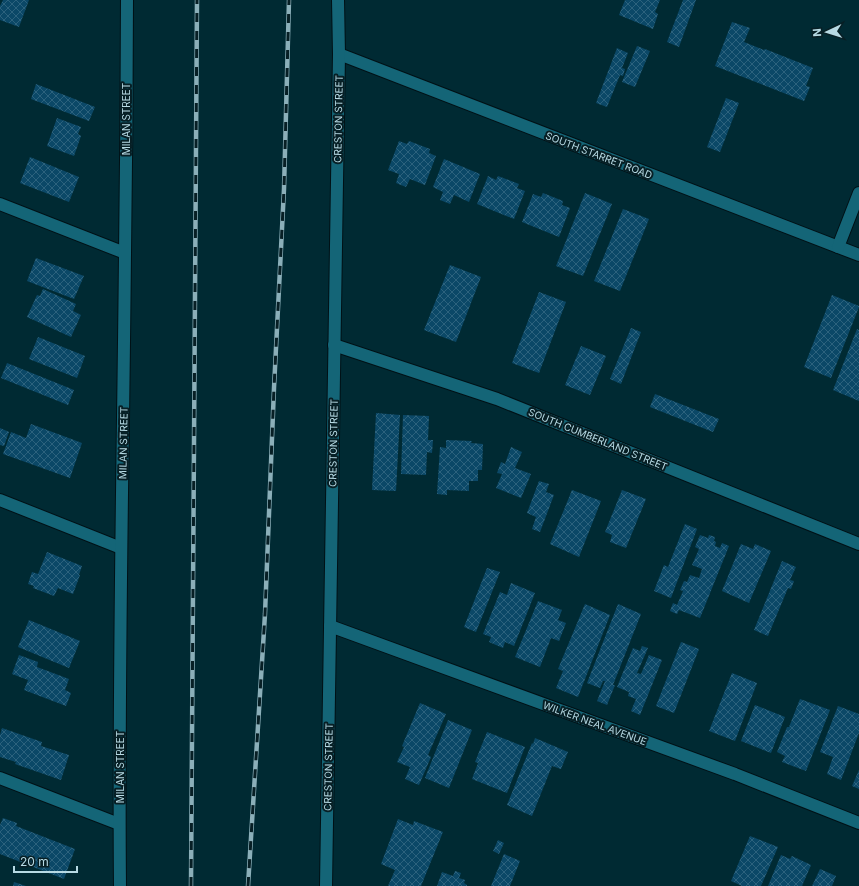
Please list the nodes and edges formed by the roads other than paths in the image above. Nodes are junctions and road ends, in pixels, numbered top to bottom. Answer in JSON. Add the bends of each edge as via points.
{"nodes":[{"id":1,"x":127,"y":0,"type":"edge"},
{"id":2,"x":338,"y":0,"type":"edge"},
{"id":3,"x":339,"y":54,"type":"junction"},
{"id":4,"x":859,"y":193,"type":"edge"},
{"id":5,"x":0,"y":204,"type":"edge"},
{"id":6,"x":838,"y":247,"type":"junction"},
{"id":7,"x":125,"y":253,"type":"junction"},
{"id":8,"x":859,"y":255,"type":"edge"},
{"id":9,"x":334,"y":345,"type":"junction"},
{"id":10,"x":0,"y":500,"type":"edge"},
{"id":11,"x":859,"y":544,"type":"edge"},
{"id":12,"x":121,"y":548,"type":"junction"},
{"id":13,"x":330,"y":626,"type":"junction"},
{"id":14,"x":0,"y":778,"type":"edge"},
{"id":15,"x":859,"y":823,"type":"edge"},
{"id":16,"x":119,"y":824,"type":"junction"},
{"id":17,"x":120,"y":886,"type":"edge"},
{"id":18,"x":326,"y":886,"type":"edge"}],
"edges":[{"from":1,"to":7,"type":"street","name":"MILAN STREET"},
{"from":2,"to":3,"type":"street","name":"CRESTON STREET"},
{"from":3,"to":6,"type":"street","name":"SOUTH STARRET ROAD"},
{"from":3,"to":9,"type":"street","name":"CRESTON STREET"},
{"from":4,"to":6,"type":"street"},
{"from":5,"to":7,"type":"street"},
{"from":6,"to":8,"type":"street","name":"SOUTH STARRET ROAD"},
{"from":7,"to":12,"type":"street","name":"MILAN STREET"},
{"from":9,"to":11,"type":"street","name":"SOUTH CUMBERLAND STREET","via":[[497,399]]},
{"from":9,"to":13,"type":"street","name":"CRESTON STREET"},
{"from":10,"to":12,"type":"street"},
{"from":12,"to":16,"type":"street","name":"MILAN STREET"},
{"from":13,"to":15,"type":"street","name":"WILKER NEAL AVENUE","via":[[735,774]]},
{"from":13,"to":18,"type":"street","name":"CRESTON STREET"},
{"from":14,"to":16,"type":"street"},
{"from":16,"to":17,"type":"street","name":"MILAN STREET"}]}
